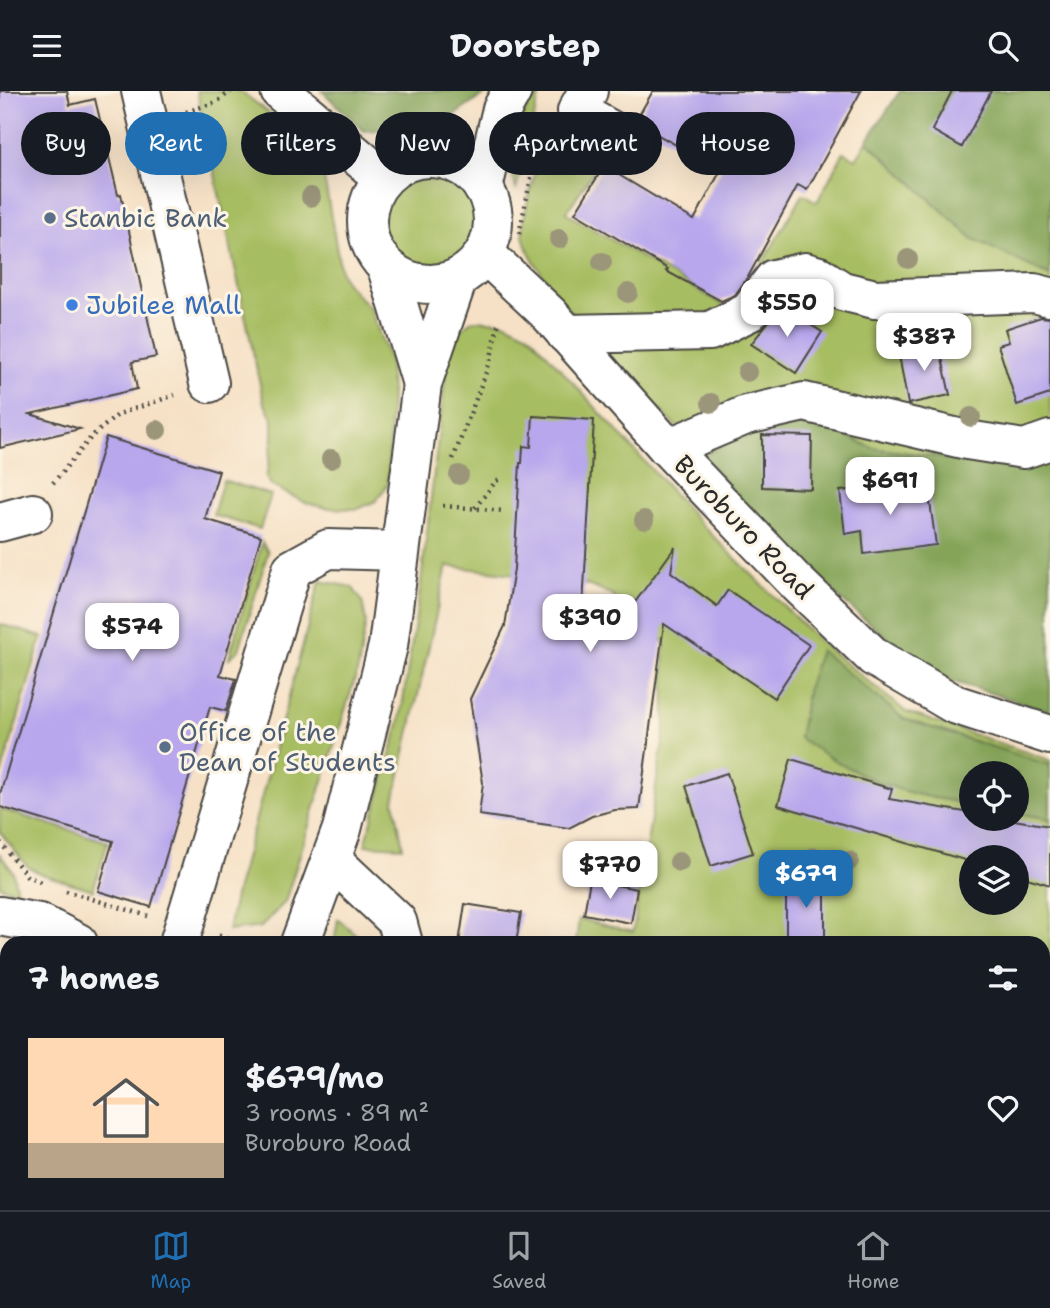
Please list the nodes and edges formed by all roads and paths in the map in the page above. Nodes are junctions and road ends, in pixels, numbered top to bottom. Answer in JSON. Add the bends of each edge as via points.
{"nodes":[{"id":1,"x":231,"y":91,"type":"edge"},
{"id":2,"x":588,"y":91,"type":"edge"},
{"id":3,"x":283,"y":92,"type":"edge"},
{"id":4,"x":507,"y":100,"type":"edge"},
{"id":5,"x":144,"y":108,"type":"edge"},
{"id":6,"x":579,"y":112,"type":"edge"},
{"id":7,"x":475,"y":129,"type":"edge"},
{"id":8,"x":387,"y":175,"type":"edge"},
{"id":9,"x":471,"y":175,"type":"edge"},
{"id":10,"x":521,"y":175,"type":"edge"},
{"id":11,"x":383,"y":178,"type":"junction"},
{"id":12,"x":483,"y":188,"type":"junction"},
{"id":13,"x":387,"y":268,"type":"junction"},
{"id":14,"x":484,"y":269,"type":"junction"},
{"id":15,"x":1050,"y":297,"type":"edge"},
{"id":16,"x":566,"y":334,"type":"junction"},
{"id":17,"x":209,"y":383,"type":"joint"},
{"id":18,"x":422,"y":384,"type":"junction"},
{"id":19,"x":1050,"y":440,"type":"edge"},
{"id":20,"x":668,"y":449,"type":"junction"},
{"id":21,"x":449,"y":470,"type":"dead end"},
{"id":22,"x":501,"y":479,"type":"dead end"},
{"id":23,"x":474,"y":509,"type":"junction"},
{"id":24,"x":505,"y":511,"type":"dead end"},
{"id":25,"x":405,"y":513,"type":"junction"},
{"id":26,"x":17,"y":517,"type":"edge"},
{"id":27,"x":400,"y":551,"type":"junction"},
{"id":28,"x":1050,"y":735,"type":"edge"},
{"id":29,"x":0,"y":842,"type":"edge"},
{"id":30,"x":331,"y":859,"type":"junction"},
{"id":31,"x":50,"y":886,"type":"dead end"},
{"id":32,"x":62,"y":890,"type":"dead end"},
{"id":33,"x":18,"y":927,"type":"edge"},
{"id":34,"x":166,"y":930,"type":"edge"},
{"id":35,"x":64,"y":936,"type":"edge"},
{"id":36,"x":303,"y":936,"type":"edge"},
{"id":37,"x":401,"y":936,"type":"edge"}],
"edges":[{"from":1,"to":5,"type":"path","via":[[217,102]]},
{"from":2,"to":6,"type":"street"},
{"from":3,"to":11,"type":"street"},
{"from":4,"to":7,"type":"street"},
{"from":4,"to":12,"type":"street"},
{"from":5,"to":17,"type":"street"},
{"from":8,"to":11,"type":"street"},
{"from":9,"to":12,"type":"street"},
{"from":10,"to":14,"type":"path"},
{"from":11,"to":13,"type":"street","via":[[367,213],[368,234]]},
{"from":12,"to":14,"type":"street","via":[[492,209]]},
{"from":13,"to":14,"type":"street","via":[[421,284],[440,284]]},
{"from":13,"to":18,"type":"street"},
{"from":14,"to":16,"type":"street","name":"Buroburo Road","via":[[549,314]]},
{"from":14,"to":18,"type":"street"},
{"from":14,"to":21,"type":"path","via":[[490,362]]},
{"from":15,"to":16,"type":"street","via":[[1034,293],[875,299],[842,291],[805,272],[774,279],[749,312],[710,331]]},
{"from":16,"to":20,"type":"street","name":"Buroburo Road"},
{"from":17,"to":26,"type":"path","via":[[119,414],[93,435]]},
{"from":18,"to":25,"type":"street"},
{"from":19,"to":20,"type":"street","via":[[1024,449],[804,402],[746,415]]},
{"from":20,"to":28,"type":"street","name":"Buroburo Road","via":[[874,657],[954,704]]},
{"from":22,"to":23,"type":"path"},
{"from":23,"to":24,"type":"path"},
{"from":23,"to":25,"type":"path","via":[[435,506]]},
{"from":25,"to":27,"type":"street"},
{"from":27,"to":30,"type":"street","via":[[388,646]]},
{"from":27,"to":34,"type":"street","via":[[328,549],[292,569]]},
{"from":29,"to":31,"type":"path","via":[[27,876]]},
{"from":30,"to":36,"type":"street"},
{"from":30,"to":37,"type":"street","via":[[397,921]]},
{"from":32,"to":34,"type":"path"},
{"from":33,"to":35,"type":"street","via":[[39,923]]}]}
